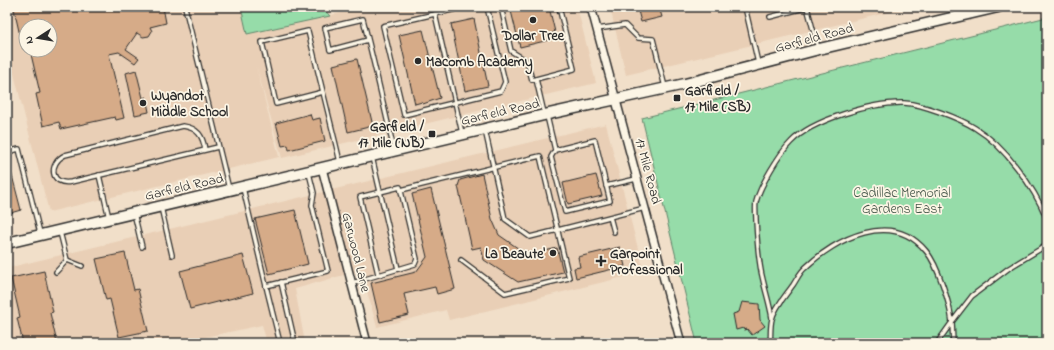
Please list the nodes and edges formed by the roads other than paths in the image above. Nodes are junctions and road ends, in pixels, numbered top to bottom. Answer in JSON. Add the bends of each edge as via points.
{"nodes":[{"id":1,"x":185,"y":7,"type":"edge"},
{"id":2,"x":465,"y":7,"type":"edge"},
{"id":3,"x":487,"y":7,"type":"edge"},
{"id":4,"x":501,"y":7,"type":"edge"},
{"id":5,"x":559,"y":7,"type":"edge"},
{"id":6,"x":591,"y":7,"type":"edge"},
{"id":7,"x":745,"y":7,"type":"edge"},
{"id":8,"x":807,"y":7,"type":"edge"},
{"id":9,"x":998,"y":7,"type":"edge"},
{"id":10,"x":435,"y":14,"type":"junction"},
{"id":11,"x":770,"y":17,"type":"dead end"},
{"id":12,"x":597,"y":29,"type":"junction"},
{"id":13,"x":368,"y":40,"type":"junction"},
{"id":14,"x":819,"y":49,"type":"junction"},
{"id":15,"x":759,"y":66,"type":"junction"},
{"id":16,"x":536,"y":79,"type":"junction"},
{"id":17,"x":665,"y":88,"type":"junction"},
{"id":18,"x":323,"y":92,"type":"junction"},
{"id":19,"x":615,"y":99,"type":"junction"},
{"id":20,"x":455,"y":102,"type":"junction"},
{"id":21,"x":546,"y":115,"type":"junction"},
{"id":22,"x":485,"y":129,"type":"junction"},
{"id":23,"x":463,"y":134,"type":"junction"},
{"id":24,"x":218,"y":147,"type":"junction"},
{"id":25,"x":205,"y":150,"type":"junction"},
{"id":26,"x":555,"y":150,"type":"junction"},
{"id":27,"x":394,"y":151,"type":"junction"},
{"id":28,"x":7,"y":152,"type":"edge"},
{"id":29,"x":372,"y":156,"type":"junction"},
{"id":30,"x":341,"y":163,"type":"junction"},
{"id":31,"x":493,"y":167,"type":"junction"},
{"id":32,"x":322,"y":168,"type":"junction"},
{"id":33,"x":309,"y":171,"type":"junction"},
{"id":34,"x":100,"y":175,"type":"junction"},
{"id":35,"x":638,"y":178,"type":"junction"},
{"id":36,"x":606,"y":186,"type":"junction"},
{"id":37,"x":242,"y":187,"type":"junction"},
{"id":38,"x":229,"y":190,"type":"junction"},
{"id":39,"x":401,"y":190,"type":"junction"},
{"id":40,"x":380,"y":192,"type":"junction"},
{"id":41,"x":160,"y":206,"type":"junction"},
{"id":42,"x":646,"y":208,"type":"junction"},
{"id":43,"x":134,"y":212,"type":"junction"},
{"id":44,"x":610,"y":217,"type":"junction"},
{"id":45,"x":109,"y":218,"type":"junction"},
{"id":46,"x":1047,"y":220,"type":"edge"},
{"id":47,"x":60,"y":230,"type":"junction"},
{"id":48,"x":558,"y":230,"type":"junction"},
{"id":49,"x":614,"y":232,"type":"dead end"},
{"id":50,"x":40,"y":234,"type":"junction"},
{"id":51,"x":7,"y":242,"type":"edge"},
{"id":52,"x":1047,"y":245,"type":"edge"},
{"id":53,"x":142,"y":247,"type":"dead end"},
{"id":54,"x":172,"y":255,"type":"dead end"},
{"id":55,"x":67,"y":260,"type":"junction"},
{"id":56,"x":461,"y":260,"type":"dead end"},
{"id":57,"x":82,"y":266,"type":"dead end"},
{"id":58,"x":398,"y":269,"type":"junction"},
{"id":59,"x":56,"y":272,"type":"dead end"},
{"id":60,"x":378,"y":274,"type":"junction"},
{"id":61,"x":282,"y":282,"type":"junction"},
{"id":62,"x":351,"y":283,"type":"junction"},
{"id":63,"x":266,"y":286,"type":"junction"},
{"id":64,"x":772,"y":318,"type":"junction"},
{"id":65,"x":952,"y":322,"type":"junction"},
{"id":66,"x":280,"y":343,"type":"edge"},
{"id":67,"x":295,"y":343,"type":"edge"},
{"id":68,"x":367,"y":343,"type":"edge"},
{"id":69,"x":681,"y":343,"type":"edge"},
{"id":70,"x":770,"y":343,"type":"edge"},
{"id":71,"x":937,"y":343,"type":"edge"},
{"id":72,"x":953,"y":343,"type":"edge"}],
"edges":[{"from":1,"to":24,"type":"lane"},
{"from":2,"to":10,"type":"lane"},
{"from":3,"to":20,"type":"lane","via":[[505,82],[501,91]]},
{"from":4,"to":16,"type":"lane","via":[[511,51],[527,61],[532,80]]},
{"from":5,"to":16,"type":"lane","via":[[574,70]]},
{"from":6,"to":12,"type":"street","name":"17 Mile Road"},
{"from":7,"to":15,"type":"lane"},
{"from":8,"to":11,"type":"lane"},
{"from":8,"to":14,"type":"lane"},
{"from":9,"to":14,"type":"main road","name":"Garfield Road"},
{"from":10,"to":20,"type":"lane"},
{"from":10,"to":20,"type":"lane","via":[[383,26],[404,115]]},
{"from":12,"to":17,"type":"lane","via":[[625,25],[638,38],[653,39]]},
{"from":12,"to":19,"type":"street","name":"17 Mile Road"},
{"from":13,"to":13,"type":"lane","via":[[363,18],[325,28],[330,50]]},
{"from":13,"to":27,"type":"lane"},
{"from":14,"to":15,"type":"main road","name":"Garfield Road"},
{"from":15,"to":17,"type":"main road","name":"Garfield Road"},
{"from":16,"to":21,"type":"lane"},
{"from":17,"to":19,"type":"main road","name":"Garfield Road"},
{"from":18,"to":18,"type":"lane","via":[[308,31],[262,42],[276,104]]},
{"from":18,"to":30,"type":"lane"},
{"from":19,"to":21,"type":"main road","name":"Garfield Road"},
{"from":19,"to":35,"type":"street","name":"17 Mile Road"},
{"from":20,"to":23,"type":"lane"},
{"from":21,"to":22,"type":"main road","name":"Garfield Road"},
{"from":21,"to":26,"type":"lane"},
{"from":22,"to":23,"type":"main road","name":"Garfield Road"},
{"from":22,"to":31,"type":"lane"},
{"from":23,"to":27,"type":"main road","name":"Garfield Road"},
{"from":24,"to":25,"type":"lane"},
{"from":24,"to":38,"type":"lane"},
{"from":25,"to":34,"type":"lane"},
{"from":25,"to":34,"type":"lane","via":[[201,135],[196,130],[183,126],[65,155],[54,163],[54,176],[64,183]]},
{"from":26,"to":36,"type":"lane","via":[[595,140]]},
{"from":26,"to":36,"type":"lane","via":[[551,157],[565,212],[610,201]]},
{"from":27,"to":29,"type":"main road","name":"Garfield Road"},
{"from":28,"to":50,"type":"lane","via":[[19,149]]},
{"from":29,"to":30,"type":"main road","name":"Garfield Road"},
{"from":29,"to":40,"type":"lane"},
{"from":30,"to":32,"type":"main road","name":"Garfield Road"},
{"from":31,"to":39,"type":"lane"},
{"from":31,"to":48,"type":"lane","via":[[505,219],[530,237]]},
{"from":31,"to":48,"type":"lane","via":[[540,156]]},
{"from":32,"to":33,"type":"main road","name":"Garfield Road"},
{"from":32,"to":62,"type":"street","name":"Garwood Lane"},
{"from":33,"to":37,"type":"main road","name":"Garfield Road"},
{"from":33,"to":61,"type":"lane","via":[[314,193],[312,205],[328,270]]},
{"from":34,"to":45,"type":"lane"},
{"from":35,"to":36,"type":"lane"},
{"from":35,"to":42,"type":"street","name":"17 Mile Road"},
{"from":37,"to":38,"type":"main road","name":"Garfield Road"},
{"from":37,"to":63,"type":"lane"},
{"from":38,"to":41,"type":"main road","name":"Garfield Road"},
{"from":39,"to":40,"type":"lane","via":[[400,187]]},
{"from":39,"to":58,"type":"lane","via":[[417,259],[415,264]]},
{"from":40,"to":58,"type":"lane"},
{"from":40,"to":60,"type":"lane","via":[[360,197]]},
{"from":41,"to":43,"type":"main road","name":"Garfield Road"},
{"from":41,"to":54,"type":"lane"},
{"from":42,"to":44,"type":"lane"},
{"from":42,"to":69,"type":"street","name":"17 Mile Road"},
{"from":43,"to":45,"type":"main road","name":"Garfield Road"},
{"from":43,"to":53,"type":"lane"},
{"from":44,"to":48,"type":"lane"},
{"from":44,"to":49,"type":"lane"},
{"from":45,"to":47,"type":"main road","name":"Garfield Road"},
{"from":46,"to":64,"type":"lane","via":[[1023,176],[1000,148],[975,128],[941,112],[904,103],[861,109],[823,121],[791,141],[771,170],[756,202],[762,279]]},
{"from":47,"to":50,"type":"main road","name":"Garfield Road"},
{"from":47,"to":55,"type":"lane"},
{"from":48,"to":56,"type":"lane","via":[[569,278],[505,293]]},
{"from":50,"to":51,"type":"main road","name":"Garfield Road"},
{"from":52,"to":65,"type":"lane","via":[[1009,268],[972,296]]},
{"from":55,"to":57,"type":"lane"},
{"from":55,"to":59,"type":"lane"},
{"from":58,"to":60,"type":"lane"},
{"from":60,"to":62,"type":"lane"},
{"from":61,"to":63,"type":"lane"},
{"from":61,"to":67,"type":"lane"},
{"from":62,"to":68,"type":"street","name":"Garwood Lane"},
{"from":63,"to":66,"type":"lane"},
{"from":64,"to":65,"type":"lane","via":[[804,268],[830,248],[850,237],[882,229],[906,235],[926,251],[950,306]]},
{"from":64,"to":70,"type":"lane"},
{"from":65,"to":71,"type":"lane"},
{"from":65,"to":72,"type":"lane"}]}
